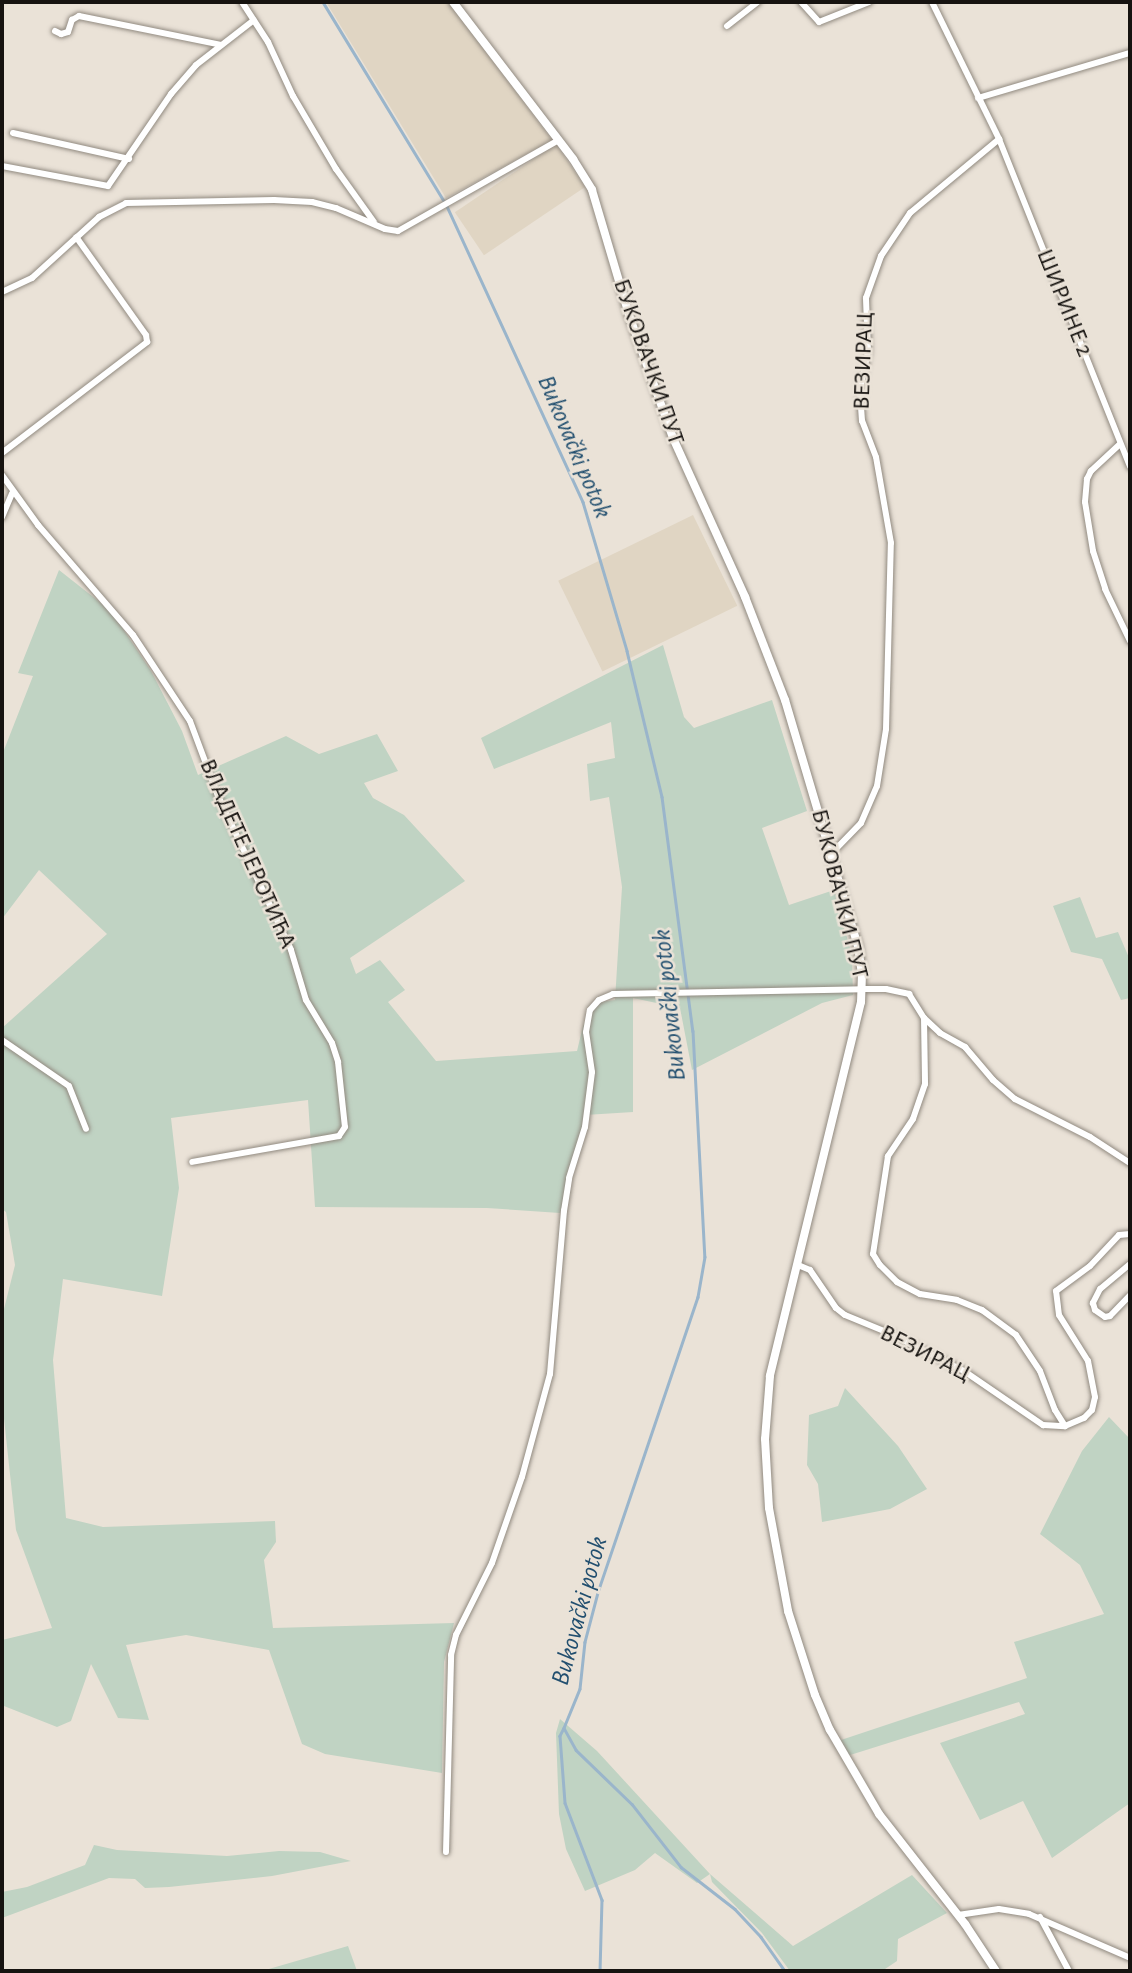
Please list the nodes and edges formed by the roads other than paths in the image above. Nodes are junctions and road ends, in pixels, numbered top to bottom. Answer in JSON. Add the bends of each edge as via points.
{"nodes":[{"id":1,"x":242,"y":2,"type":"edge"},
{"id":2,"x":453,"y":2,"type":"edge"},
{"id":3,"x":758,"y":2,"type":"edge"},
{"id":4,"x":801,"y":2,"type":"edge"},
{"id":5,"x":869,"y":2,"type":"edge"},
{"id":6,"x":932,"y":2,"type":"edge"},
{"id":7,"x":254,"y":20,"type":"junction"},
{"id":8,"x":727,"y":26,"type":"dead end"},
{"id":9,"x":55,"y":31,"type":"dead end"},
{"id":10,"x":221,"y":45,"type":"junction"},
{"id":11,"x":1130,"y":53,"type":"edge"},
{"id":12,"x":978,"y":98,"type":"junction"},
{"id":13,"x":13,"y":133,"type":"dead end"},
{"id":14,"x":999,"y":139,"type":"junction"},
{"id":15,"x":559,"y":140,"type":"junction"},
{"id":16,"x":129,"y":159,"type":"junction"},
{"id":17,"x":2,"y":166,"type":"edge"},
{"id":18,"x":375,"y":223,"type":"junction"},
{"id":19,"x":76,"y":237,"type":"junction"},
{"id":20,"x":2,"y":292,"type":"edge"},
{"id":21,"x":1120,"y":444,"type":"junction"},
{"id":22,"x":2,"y":453,"type":"edge"},
{"id":23,"x":1130,"y":467,"type":"edge"},
{"id":24,"x":2,"y":475,"type":"edge"},
{"id":25,"x":12,"y":493,"type":"junction"},
{"id":26,"x":2,"y":517,"type":"edge"},
{"id":27,"x":1130,"y":641,"type":"edge"},
{"id":28,"x":831,"y":854,"type":"junction"},
{"id":29,"x":863,"y":989,"type":"junction"},
{"id":30,"x":924,"y":1018,"type":"junction"},
{"id":31,"x":2,"y":1040,"type":"edge"},
{"id":32,"x":86,"y":1129,"type":"dead end"},
{"id":33,"x":192,"y":1162,"type":"dead end"},
{"id":34,"x":1130,"y":1163,"type":"edge"},
{"id":35,"x":1130,"y":1234,"type":"edge"},
{"id":36,"x":1130,"y":1264,"type":"edge"},
{"id":37,"x":798,"y":1265,"type":"junction"},
{"id":38,"x":1130,"y":1295,"type":"edge"},
{"id":39,"x":1065,"y":1426,"type":"junction"},
{"id":40,"x":446,"y":1852,"type":"dead end"},
{"id":41,"x":958,"y":1915,"type":"junction"},
{"id":42,"x":1040,"y":1917,"type":"junction"},
{"id":43,"x":1130,"y":1959,"type":"edge"},
{"id":44,"x":996,"y":1971,"type":"edge"},
{"id":45,"x":1069,"y":1971,"type":"edge"}],
"edges":[{"from":1,"to":7,"type":"street"},
{"from":2,"to":15,"type":"street","name":"БУКОВАЧКИ ПУТ"},
{"from":3,"to":8,"type":"street"},
{"from":4,"to":5,"type":"street","via":[[819,22]]},
{"from":6,"to":12,"type":"street"},
{"from":7,"to":10,"type":"street"},
{"from":7,"to":18,"type":"street","via":[[329,157]]},
{"from":9,"to":10,"type":"street","via":[[68,32],[72,20],[79,16]]},
{"from":10,"to":16,"type":"street","via":[[170,94]]},
{"from":11,"to":12,"type":"street"},
{"from":12,"to":14,"type":"street"},
{"from":13,"to":16,"type":"street"},
{"from":14,"to":21,"type":"street","name":"ШИРИНЕ 2"},
{"from":14,"to":28,"type":"street","name":"ВЕЗИРАЦ","via":[[910,213],[881,256],[866,298],[868,351],[860,389],[862,421],[876,457],[891,543],[886,729],[877,786],[861,823]]},
{"from":15,"to":18,"type":"street","via":[[402,230]]},
{"from":15,"to":28,"type":"street","name":"БУКОВАЧКИ ПУТ","via":[[597,201],[629,315],[673,438],[745,597],[785,701]]},
{"from":16,"to":17,"type":"street","via":[[108,186]]},
{"from":18,"to":19,"type":"street","via":[[336,208],[293,200],[138,202],[108,211]]},
{"from":19,"to":20,"type":"street","via":[[32,278]]},
{"from":19,"to":22,"type":"street","via":[[147,342]]},
{"from":21,"to":23,"type":"street","name":"ШИРИНЕ 2"},
{"from":21,"to":27,"type":"street","via":[[1091,471],[1085,502],[1105,589]]},
{"from":24,"to":25,"type":"street","name":"ВЛАДЕТЕ ЈЕРОТИЋА"},
{"from":25,"to":26,"type":"street"},
{"from":25,"to":33,"type":"street","name":"ВЛАДЕТЕ ЈЕРОТИЋА","via":[[134,635],[190,721],[218,796],[291,950],[306,1000],[338,1062],[345,1127],[339,1136]]},
{"from":28,"to":29,"type":"street","name":"БУКОВАЧКИ ПУТ","via":[[858,946]]},
{"from":29,"to":30,"type":"street","via":[[909,994]]},
{"from":29,"to":37,"type":"street","name":"БУКОВАЧКИ ПУТ"},
{"from":29,"to":40,"type":"street","via":[[613,994],[590,1010],[586,1032],[592,1072],[586,1127],[569,1178],[564,1211],[551,1374],[497,1551],[456,1635],[451,1655]]},
{"from":30,"to":34,"type":"street","via":[[965,1047],[1015,1100],[1090,1137]]},
{"from":30,"to":39,"type":"street","name":"ВЕЗИРАЦ","via":[[925,1084],[913,1119],[888,1156],[873,1254],[897,1282],[920,1294],[982,1310],[1017,1335],[1040,1371]]},
{"from":31,"to":32,"type":"street","via":[[69,1086]]},
{"from":35,"to":39,"type":"street","via":[[1119,1235],[1090,1266],[1056,1291],[1059,1315],[1088,1361],[1095,1397],[1084,1418]]},
{"from":36,"to":38,"type":"street","via":[[1100,1289],[1093,1303],[1095,1311],[1111,1316]]},
{"from":37,"to":39,"type":"street","name":"ВЕЗИРАЦ","via":[[810,1270],[845,1315],[964,1371],[1042,1425]]},
{"from":37,"to":41,"type":"street","name":"БУКОВАЧКИ ПУТ","via":[[773,1358],[765,1417],[766,1482],[778,1570],[799,1649],[830,1730],[865,1793]]},
{"from":41,"to":42,"type":"street","via":[[999,1909]]},
{"from":41,"to":44,"type":"street","name":"БУКОВАЧКИ ПУТ"},
{"from":42,"to":43,"type":"street"},
{"from":42,"to":45,"type":"street"}]}
